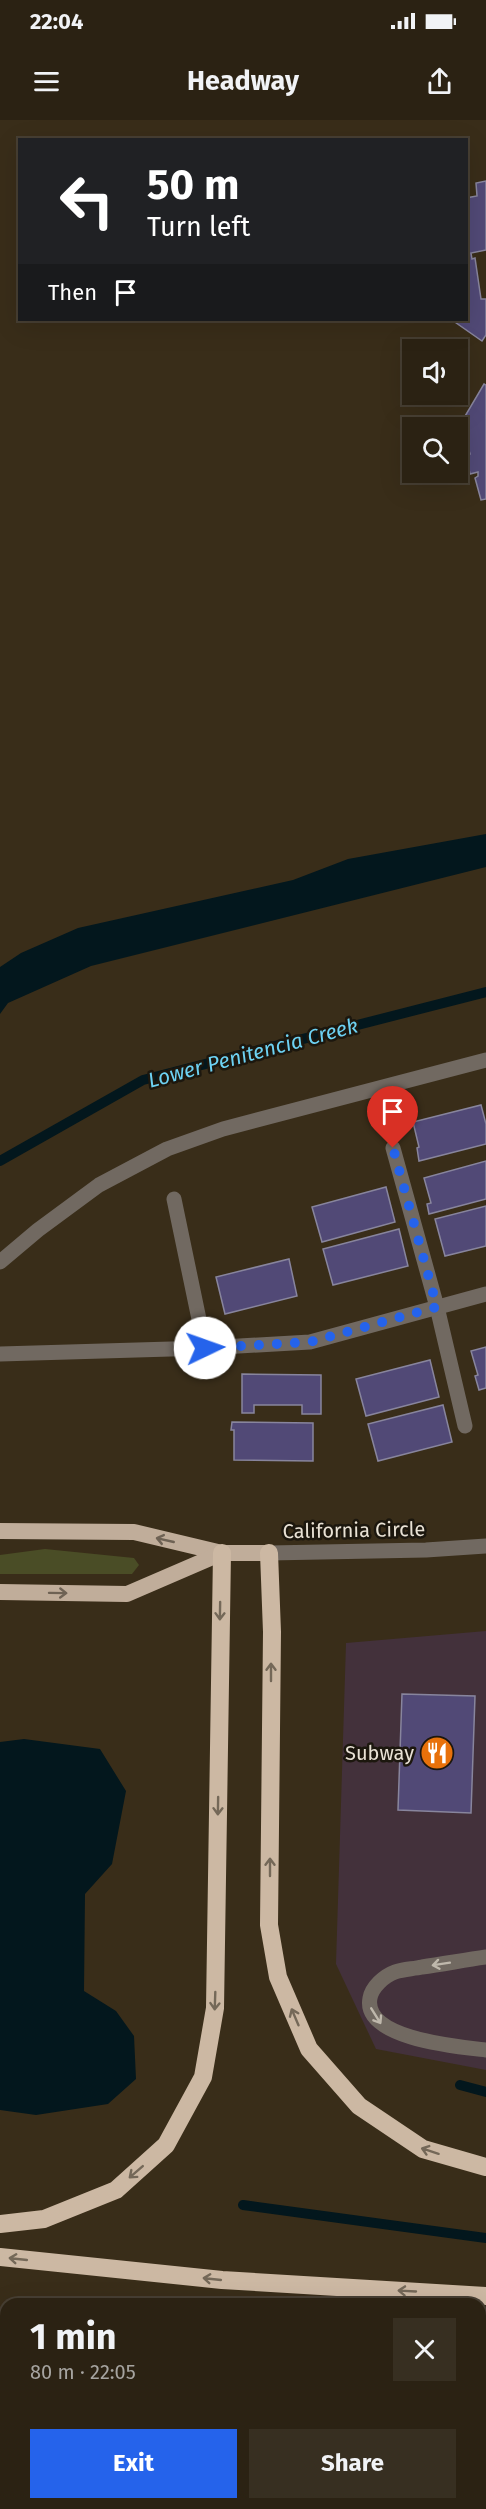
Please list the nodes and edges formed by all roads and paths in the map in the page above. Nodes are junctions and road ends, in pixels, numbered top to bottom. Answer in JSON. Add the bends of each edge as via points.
{"nodes":[{"id":1,"x":486,"y":1060,"type":"edge"},
{"id":2,"x":393,"y":1148,"type":"dead end"},
{"id":3,"x":174,"y":1199,"type":"dead end"},
{"id":4,"x":0,"y":1262,"type":"edge"},
{"id":5,"x":486,"y":1294,"type":"edge"},
{"id":6,"x":437,"y":1307,"type":"junction"},
{"id":7,"x":205,"y":1348,"type":"junction"},
{"id":8,"x":0,"y":1354,"type":"edge"},
{"id":9,"x":465,"y":1426,"type":"dead end"},
{"id":10,"x":0,"y":1531,"type":"edge"},
{"id":11,"x":486,"y":1546,"type":"edge"},
{"id":12,"x":222,"y":1553,"type":"junction"},
{"id":13,"x":269,"y":1553,"type":"junction"},
{"id":14,"x":0,"y":1592,"type":"edge"},
{"id":15,"x":486,"y":1957,"type":"edge"},
{"id":16,"x":486,"y":2050,"type":"edge"},
{"id":17,"x":486,"y":2167,"type":"edge"},
{"id":18,"x":0,"y":2224,"type":"edge"},
{"id":19,"x":0,"y":2257,"type":"edge"},
{"id":20,"x":486,"y":2296,"type":"edge"}],
"edges":[{"from":1,"to":4,"type":"street","via":[[223,1129],[167,1149],[99,1185]]},
{"from":2,"to":6,"type":"street"},
{"from":3,"to":7,"type":"street"},
{"from":5,"to":6,"type":"street"},
{"from":6,"to":7,"type":"street","via":[[310,1342]]},
{"from":6,"to":9,"type":"street"},
{"from":7,"to":8,"type":"street"},
{"from":12,"to":10,"type":"highway","name":"California Circle","one_way":true,"via":[[134,1532]]},
{"from":11,"to":13,"type":"street","name":"California Circle","via":[[426,1551]]},
{"from":12,"to":13,"type":"highway","name":"California Circle"},
{"from":14,"to":12,"type":"highway","name":"California Circle","one_way":true,"via":[[127,1594]]},
{"from":12,"to":18,"type":"highway","one_way":true,"via":[[215,2008],[203,2077],[166,2145],[116,2190],[44,2219]]},
{"from":17,"to":13,"type":"highway","one_way":true,"via":[[423,2149],[359,2106],[309,2049],[278,1977],[270,1925]]},
{"from":15,"to":16,"type":"street","one_way":true,"via":[[396,1971],[373,1990],[369,2000],[372,2013],[390,2030]]},
{"from":20,"to":19,"type":"highway","one_way":true,"via":[[222,2280]]}]}
